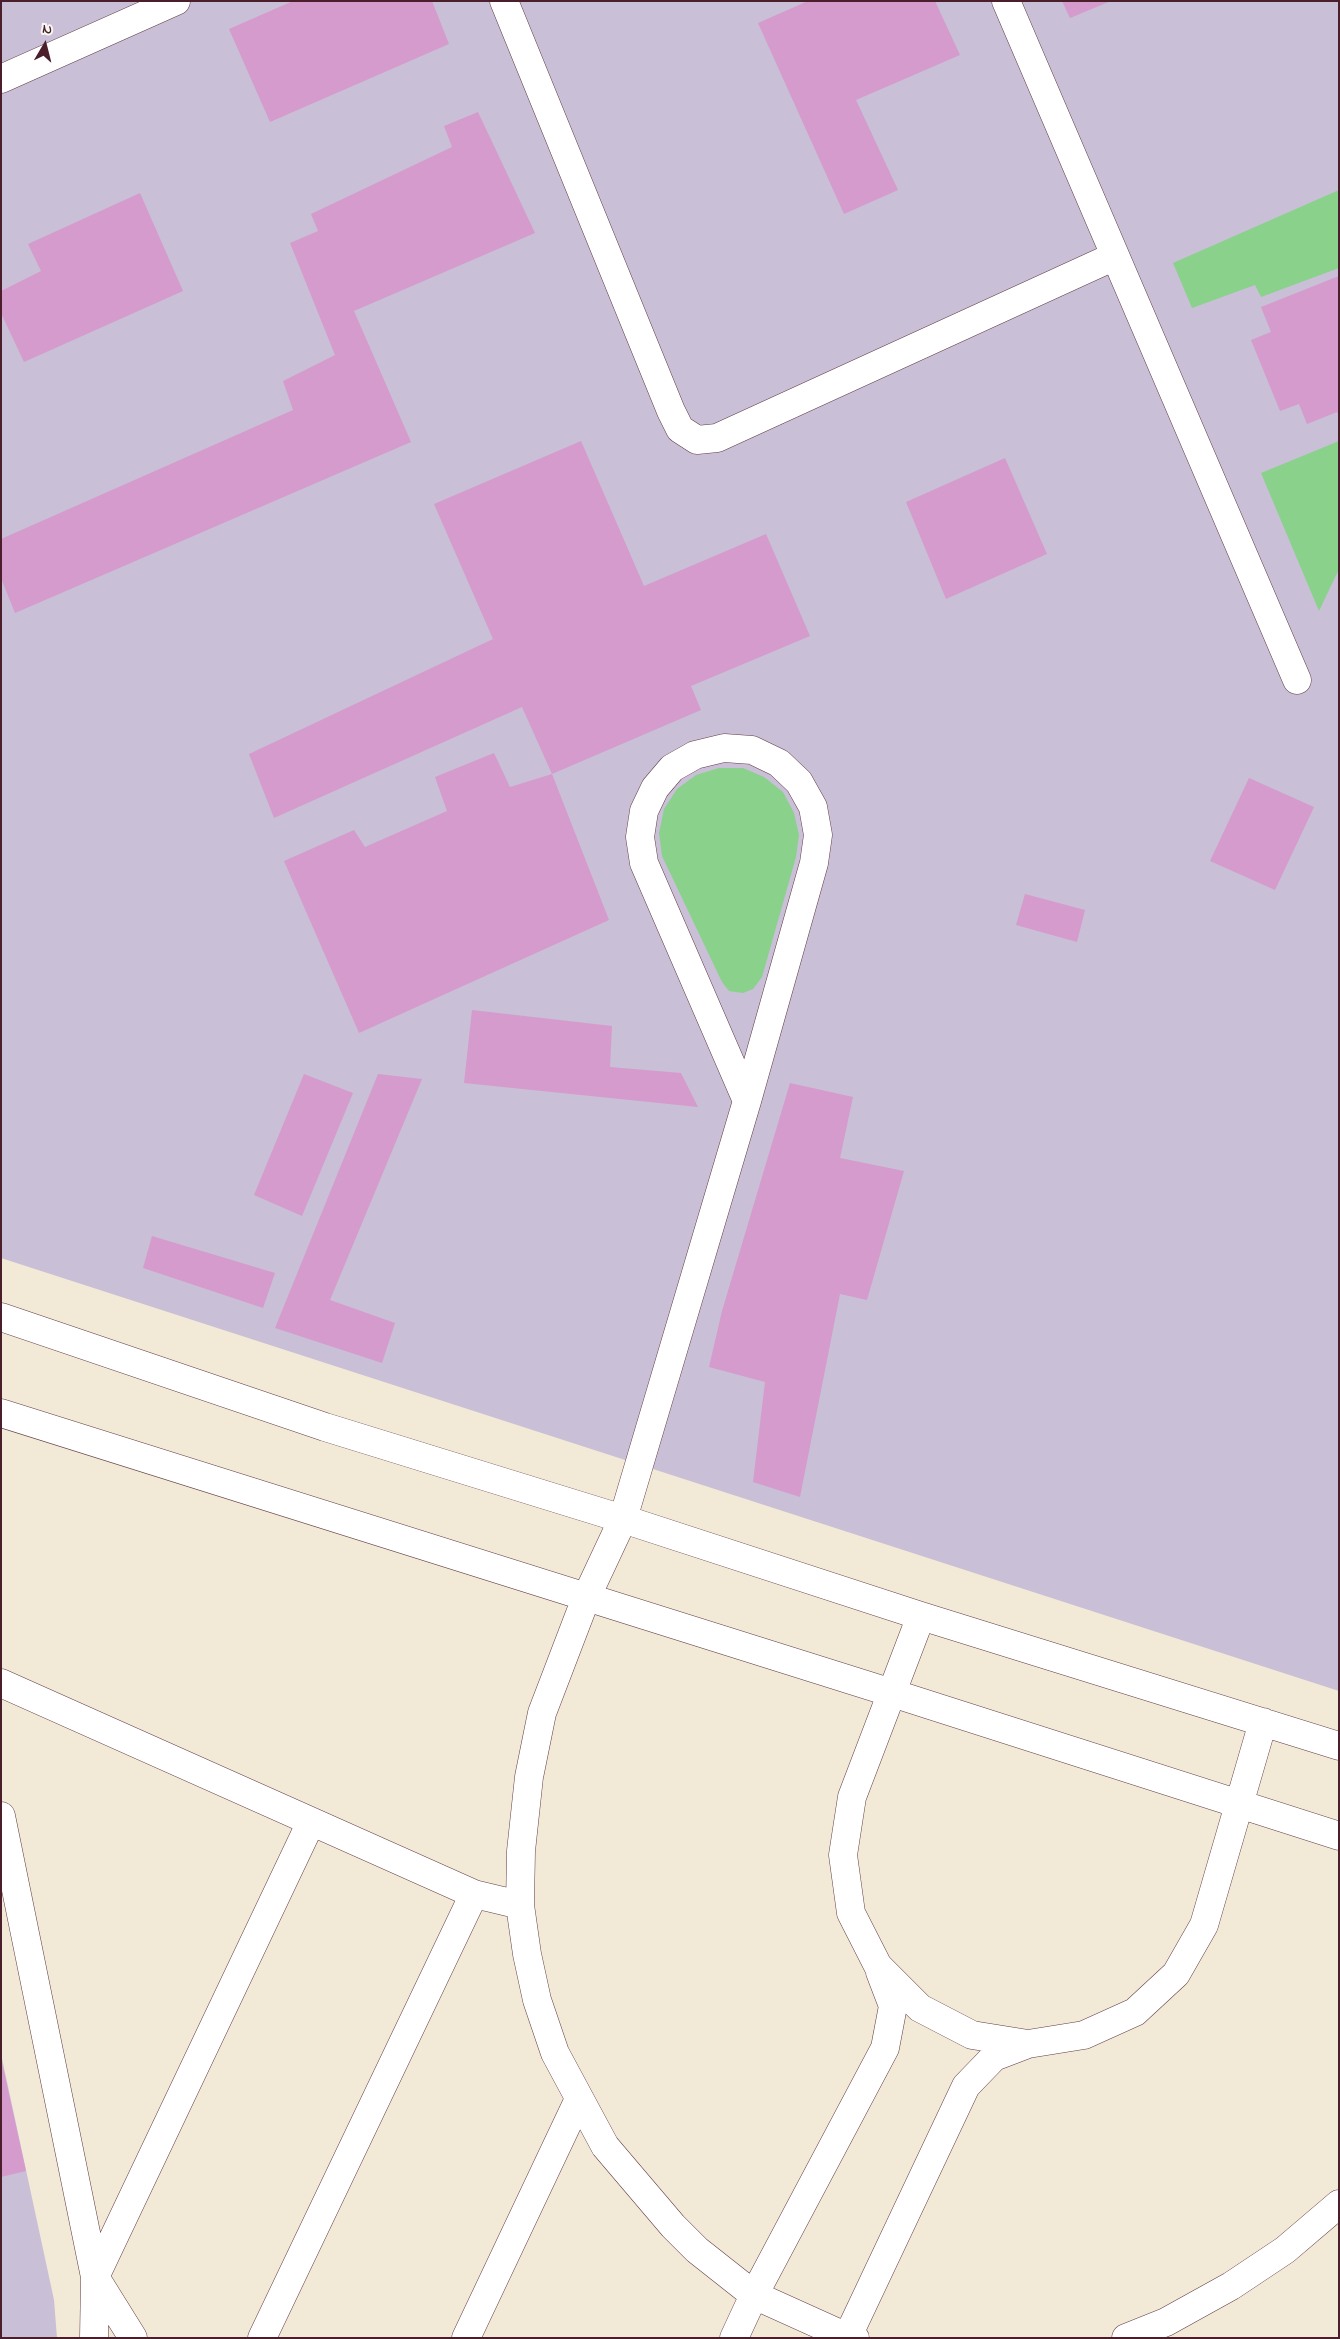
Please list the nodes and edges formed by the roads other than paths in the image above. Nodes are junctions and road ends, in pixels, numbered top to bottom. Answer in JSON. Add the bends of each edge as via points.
{"nodes":[{"id":1,"x":176,"y":1,"type":"edge"},
{"id":2,"x":504,"y":1,"type":"edge"},
{"id":3,"x":1006,"y":1,"type":"edge"},
{"id":4,"x":1,"y":78,"type":"edge"},
{"id":5,"x":1114,"y":256,"type":"junction"},
{"id":6,"x":1297,"y":680,"type":"dead end"},
{"id":7,"x":747,"y":1101,"type":"junction"},
{"id":8,"x":1,"y":1317,"type":"edge"},
{"id":9,"x":1,"y":1413,"type":"edge"},
{"id":10,"x":623,"y":1519,"type":"junction"},
{"id":11,"x":586,"y":1598,"type":"junction"},
{"id":12,"x":921,"y":1616,"type":"junction"},
{"id":13,"x":1,"y":1683,"type":"edge"},
{"id":14,"x":892,"y":1693,"type":"junction"},
{"id":15,"x":1263,"y":1722,"type":"junction"},
{"id":16,"x":1339,"y":1746,"type":"edge"},
{"id":17,"x":1239,"y":1804,"type":"junction"},
{"id":18,"x":1,"y":1816,"type":"edge"},
{"id":19,"x":311,"y":1822,"type":"junction"},
{"id":20,"x":1339,"y":1836,"type":"edge"},
{"id":21,"x":474,"y":1894,"type":"junction"},
{"id":22,"x":520,"y":1905,"type":"junction"},
{"id":23,"x":878,"y":1966,"type":"junction"},
{"id":24,"x":1028,"y":2044,"type":"junction"},
{"id":25,"x":579,"y":2099,"type":"junction"},
{"id":26,"x":1339,"y":2204,"type":"edge"},
{"id":27,"x":95,"y":2277,"type":"junction"},
{"id":28,"x":754,"y":2295,"type":"junction"},
{"id":29,"x":850,"y":2337,"type":"edge"},
{"id":30,"x":94,"y":2338,"type":"edge"},
{"id":31,"x":132,"y":2338,"type":"edge"},
{"id":32,"x":262,"y":2338,"type":"edge"},
{"id":33,"x":466,"y":2338,"type":"edge"},
{"id":34,"x":734,"y":2338,"type":"edge"},
{"id":35,"x":1126,"y":2338,"type":"edge"}],
"edges":[{"from":1,"to":4,"type":"street"},
{"from":2,"to":5,"type":"street","via":[[671,411],[680,429],[697,440],[726,435]]},
{"from":3,"to":5,"type":"street"},
{"from":5,"to":6,"type":"street"},
{"from":7,"to":7,"type":"street","via":[[814,863],[818,835],[813,807],[799,782],[778,762],[752,750],[724,748],[695,755],[672,768],[655,788],[644,811],[640,837],[644,863]]},
{"from":7,"to":10,"type":"street"},
{"from":8,"to":10,"type":"street","via":[[325,1427]]},
{"from":9,"to":11,"type":"street"},
{"from":10,"to":11,"type":"street"},
{"from":10,"to":12,"type":"street"},
{"from":11,"to":14,"type":"street"},
{"from":11,"to":22,"type":"street","via":[[540,1722],[529,1777],[521,1851]]},
{"from":12,"to":14,"type":"street"},
{"from":12,"to":15,"type":"street"},
{"from":13,"to":19,"type":"street"},
{"from":14,"to":17,"type":"street"},
{"from":14,"to":23,"type":"street","via":[[852,1797],[842,1855],[851,1913]]},
{"from":15,"to":16,"type":"street"},
{"from":15,"to":17,"type":"street"},
{"from":17,"to":20,"type":"street"},
{"from":17,"to":24,"type":"street","via":[[1204,1925],[1176,1974],[1135,2012],[1110,2024],[1084,2036]]},
{"from":18,"to":27,"type":"street"},
{"from":19,"to":21,"type":"street"},
{"from":19,"to":27,"type":"street"},
{"from":21,"to":22,"type":"street"},
{"from":21,"to":32,"type":"street"},
{"from":22,"to":25,"type":"street","via":[[537,2000],[555,2052]]},
{"from":23,"to":24,"type":"street","via":[[920,2008],[972,2035]]},
{"from":23,"to":28,"type":"street","via":[[893,2006],[885,2048]]},
{"from":24,"to":29,"type":"street","via":[[994,2057],[966,2086]]},
{"from":25,"to":28,"type":"street","via":[[606,2146],[673,2226],[697,2250]]},
{"from":25,"to":33,"type":"street"},
{"from":26,"to":35,"type":"street","via":[[1285,2250],[1231,2286],[1166,2322]]},
{"from":27,"to":30,"type":"street"},
{"from":27,"to":31,"type":"street"},
{"from":28,"to":29,"type":"street"},
{"from":28,"to":34,"type":"street"}]}
